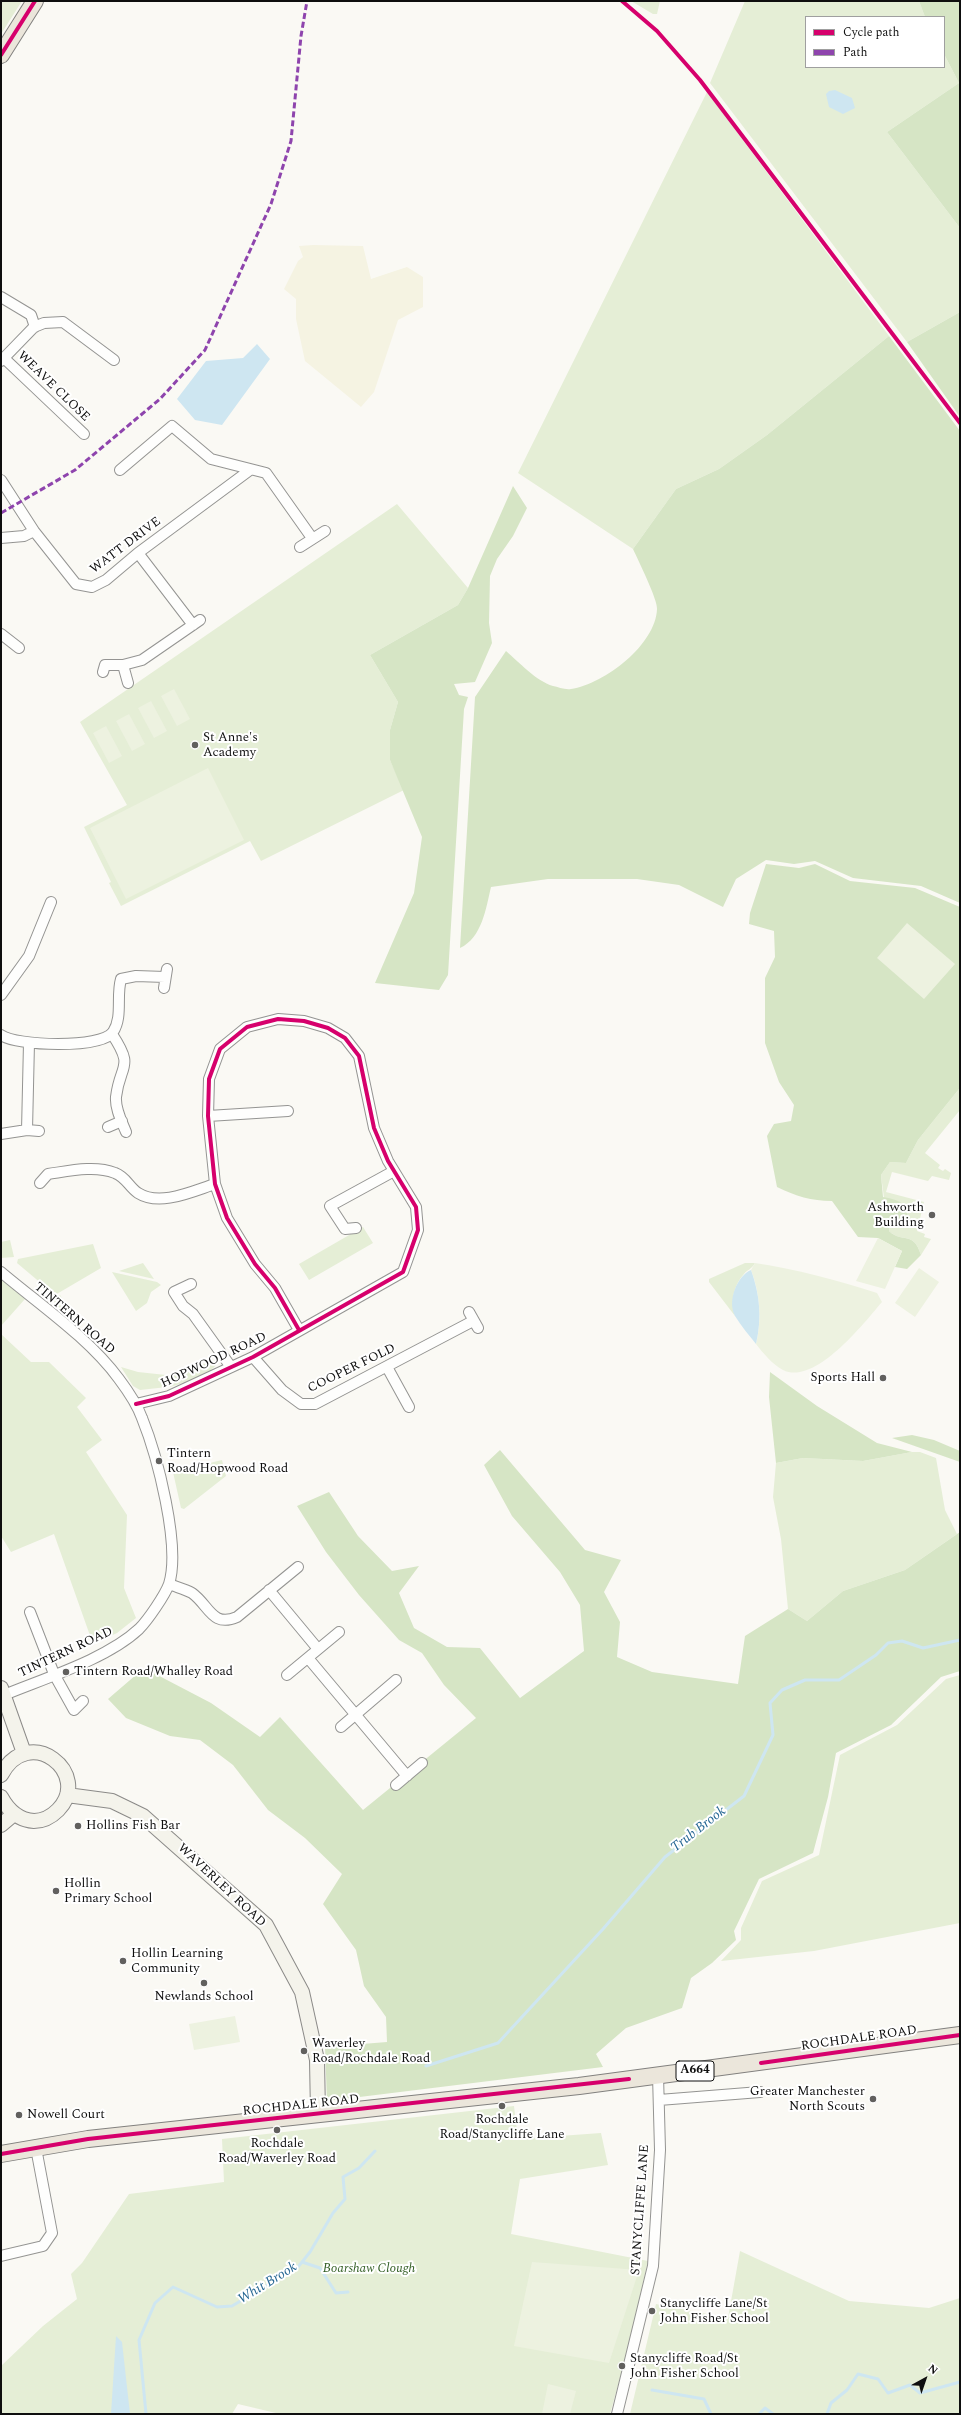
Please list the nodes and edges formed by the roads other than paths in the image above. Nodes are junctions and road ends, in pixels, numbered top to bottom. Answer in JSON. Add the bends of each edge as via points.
{"nodes":[{"id":1,"x":35,"y":1,"type":"edge"},
{"id":2,"x":1,"y":55,"type":"edge"},
{"id":3,"x":1,"y":296,"type":"edge"},
{"id":4,"x":35,"y":327,"type":"junction"},
{"id":5,"x":3,"y":359,"type":"edge"},
{"id":6,"x":114,"y":360,"type":"dead end"},
{"id":7,"x":84,"y":434,"type":"dead end"},
{"id":8,"x":120,"y":470,"type":"dead end"},
{"id":9,"x":250,"y":470,"type":"junction"},
{"id":10,"x":1,"y":480,"type":"edge"},
{"id":11,"x":34,"y":531,"type":"junction"},
{"id":12,"x":325,"y":531,"type":"dead end"},
{"id":13,"x":1,"y":538,"type":"edge"},
{"id":14,"x":312,"y":538,"type":"junction"},
{"id":15,"x":300,"y":547,"type":"dead end"},
{"id":16,"x":138,"y":553,"type":"junction"},
{"id":17,"x":1,"y":634,"type":"edge"},
{"id":18,"x":18,"y":648,"type":"dead end"},
{"id":19,"x":123,"y":665,"type":"junction"},
{"id":20,"x":103,"y":672,"type":"dead end"},
{"id":21,"x":128,"y":683,"type":"dead end"},
{"id":22,"x":51,"y":902,"type":"dead end"},
{"id":23,"x":164,"y":988,"type":"dead end"},
{"id":24,"x":1,"y":995,"type":"edge"},
{"id":25,"x":112,"y":1034,"type":"junction"},
{"id":26,"x":1,"y":1035,"type":"edge"},
{"id":27,"x":29,"y":1043,"type":"junction"},
{"id":28,"x":288,"y":1111,"type":"dead end"},
{"id":29,"x":208,"y":1116,"type":"junction"},
{"id":30,"x":122,"y":1121,"type":"junction"},
{"id":31,"x":108,"y":1127,"type":"dead end"},
{"id":32,"x":27,"y":1130,"type":"junction"},
{"id":33,"x":39,"y":1131,"type":"dead end"},
{"id":34,"x":126,"y":1132,"type":"dead end"},
{"id":35,"x":1,"y":1134,"type":"edge"},
{"id":36,"x":394,"y":1171,"type":"junction"},
{"id":37,"x":40,"y":1183,"type":"dead end"},
{"id":38,"x":215,"y":1184,"type":"junction"},
{"id":39,"x":356,"y":1228,"type":"dead end"},
{"id":40,"x":1,"y":1272,"type":"edge"},
{"id":41,"x":191,"y":1284,"type":"dead end"},
{"id":42,"x":473,"y":1320,"type":"dead end"},
{"id":43,"x":298,"y":1330,"type":"junction"},
{"id":44,"x":253,"y":1357,"type":"junction"},
{"id":45,"x":231,"y":1367,"type":"junction"},
{"id":46,"x":387,"y":1367,"type":"junction"},
{"id":47,"x":136,"y":1404,"type":"junction"},
{"id":48,"x":409,"y":1407,"type":"dead end"},
{"id":49,"x":298,"y":1567,"type":"dead end"},
{"id":50,"x":169,"y":1584,"type":"junction"},
{"id":51,"x":269,"y":1590,"type":"junction"},
{"id":52,"x":30,"y":1612,"type":"dead end"},
{"id":53,"x":340,"y":1632,"type":"dead end"},
{"id":54,"x":318,"y":1649,"type":"junction"},
{"id":55,"x":308,"y":1658,"type":"junction"},
{"id":56,"x":54,"y":1674,"type":"junction"},
{"id":57,"x":287,"y":1675,"type":"dead end"},
{"id":58,"x":396,"y":1680,"type":"dead end"},
{"id":59,"x":2,"y":1692,"type":"edge"},
{"id":60,"x":83,"y":1701,"type":"dead end"},
{"id":61,"x":355,"y":1715,"type":"junction"},
{"id":62,"x":341,"y":1727,"type":"dead end"},
{"id":63,"x":24,"y":1753,"type":"junction"},
{"id":64,"x":422,"y":1763,"type":"dead end"},
{"id":65,"x":1,"y":1775,"type":"edge"},
{"id":66,"x":407,"y":1776,"type":"junction"},
{"id":67,"x":396,"y":1785,"type":"dead end"},
{"id":68,"x":67,"y":1795,"type":"junction"},
{"id":69,"x":1,"y":1797,"type":"edge"},
{"id":70,"x":14,"y":1814,"type":"junction"},
{"id":71,"x":1,"y":1825,"type":"edge"},
{"id":72,"x":960,"y":2034,"type":"edge"},
{"id":73,"x":658,"y":2075,"type":"junction"},
{"id":74,"x":760,"y":2092,"type":"dead end"},
{"id":75,"x":659,"y":2100,"type":"junction"},
{"id":76,"x":318,"y":2113,"type":"junction"},
{"id":77,"x":36,"y":2148,"type":"junction"},
{"id":78,"x":1,"y":2154,"type":"edge"},
{"id":79,"x":1,"y":2256,"type":"edge"},
{"id":80,"x":618,"y":2414,"type":"edge"}],
"edges":[{"from":1,"to":2,"type":"main road"},
{"from":3,"to":4,"type":"street","via":[[31,315]]},
{"from":4,"to":5,"type":"street"},
{"from":4,"to":6,"type":"street","via":[[44,323],[63,322],[97,341]]},
{"from":5,"to":7,"type":"street","name":"WEAVE CLOSE"},
{"from":8,"to":9,"type":"street","via":[[172,426],[211,459]]},
{"from":9,"to":14,"type":"street","via":[[266,473]]},
{"from":9,"to":16,"type":"street","name":"WATT DRIVE"},
{"from":10,"to":11,"type":"street","name":"WATT DRIVE"},
{"from":11,"to":13,"type":"street","via":[[24,536]]},
{"from":11,"to":16,"type":"street","name":"WATT DRIVE","via":[[76,584],[92,587],[106,580]]},
{"from":12,"to":14,"type":"street"},
{"from":14,"to":15,"type":"street"},
{"from":16,"to":19,"type":"street","via":[[197,622],[142,660]]},
{"from":17,"to":18,"type":"street"},
{"from":19,"to":20,"type":"street","via":[[105,665]]},
{"from":19,"to":21,"type":"street"},
{"from":22,"to":24,"type":"street","via":[[39,918],[28,956]]},
{"from":23,"to":25,"type":"street","via":[[166,973],[121,979],[118,990],[118,1022]]},
{"from":25,"to":27,"type":"street","via":[[91,1043]]},
{"from":25,"to":30,"type":"street","via":[[124,1052],[125,1064],[116,1097]]},
{"from":26,"to":27,"type":"street","via":[[7,1039]]},
{"from":27,"to":32,"type":"street"},
{"from":28,"to":29,"type":"street"},
{"from":29,"to":36,"type":"street","name":"HOPWOOD ROAD","via":[[209,1079],[213,1063],[220,1049],[247,1023],[278,1019],[304,1021],[328,1028],[346,1038],[359,1056],[374,1128]]},
{"from":29,"to":38,"type":"street","name":"HOPWOOD ROAD"},
{"from":30,"to":31,"type":"street"},
{"from":30,"to":34,"type":"street"},
{"from":32,"to":33,"type":"street"},
{"from":32,"to":35,"type":"street"},
{"from":36,"to":39,"type":"street","via":[[330,1206],[345,1229]]},
{"from":36,"to":43,"type":"street","name":"HOPWOOD ROAD","via":[[416,1207],[418,1230],[403,1272]]},
{"from":37,"to":38,"type":"street","via":[[48,1174],[100,1170],[115,1172],[128,1181],[138,1193],[155,1198],[171,1198]]},
{"from":38,"to":43,"type":"street","name":"HOPWOOD ROAD","via":[[227,1218],[255,1264],[275,1288]]},
{"from":40,"to":47,"type":"street","name":"TINTERN ROAD","via":[[99,1355]]},
{"from":41,"to":45,"type":"street","via":[[174,1292]]},
{"from":42,"to":46,"type":"street","name":"COOPER FOLD"},
{"from":43,"to":44,"type":"street","name":"HOPWOOD ROAD"},
{"from":44,"to":45,"type":"street","name":"HOPWOOD ROAD"},
{"from":44,"to":46,"type":"street","name":"COOPER FOLD","via":[[282,1390],[301,1404],[315,1404]]},
{"from":45,"to":47,"type":"street","name":"HOPWOOD ROAD","via":[[169,1396]]},
{"from":46,"to":48,"type":"street"},
{"from":47,"to":50,"type":"street","name":"TINTERN ROAD","via":[[159,1474],[169,1522],[172,1554]]},
{"from":49,"to":51,"type":"street"},
{"from":50,"to":51,"type":"street","via":[[193,1594],[210,1612],[222,1620],[237,1617]]},
{"from":50,"to":56,"type":"street","name":"TINTERN ROAD","via":[[139,1628],[117,1645]]},
{"from":51,"to":54,"type":"street"},
{"from":52,"to":56,"type":"street"},
{"from":53,"to":54,"type":"street"},
{"from":54,"to":55,"type":"street"},
{"from":55,"to":57,"type":"street"},
{"from":55,"to":61,"type":"street"},
{"from":56,"to":59,"type":"street","name":"TINTERN ROAD"},
{"from":56,"to":60,"type":"street","via":[[74,1710]]},
{"from":58,"to":61,"type":"street"},
{"from":59,"to":63,"type":"street"},
{"from":61,"to":62,"type":"street"},
{"from":61,"to":66,"type":"street"},
{"from":63,"to":65,"type":"street","via":[[14,1758]]},
{"from":63,"to":68,"type":"street","via":[[34,1752],[54,1758],[66,1775]]},
{"from":64,"to":66,"type":"street"},
{"from":66,"to":67,"type":"street"},
{"from":68,"to":70,"type":"street","via":[[62,1806],[45,1819],[29,1820]]},
{"from":68,"to":76,"type":"street","name":"WAVERLEY ROAD","via":[[112,1801],[143,1816],[266,1924],[302,1992],[317,2060]]},
{"from":69,"to":70,"type":"street","via":[[6,1807]]},
{"from":70,"to":71,"type":"street"},
{"from":72,"to":73,"type":"main road","name":"ROCHDALE ROAD","number":"A664"},
{"from":73,"to":75,"type":"street","name":"STANYCLIFFE LANE"},
{"from":73,"to":76,"type":"main road","name":"ROCHDALE ROAD","number":"A664","via":[[572,2087]]},
{"from":74,"to":75,"type":"street"},
{"from":75,"to":80,"type":"street","name":"STANYCLIFFE LANE","via":[[660,2150],[653,2266]]},
{"from":76,"to":77,"type":"main road","name":"ROCHDALE ROAD","number":"A664","via":[[88,2139]]},
{"from":77,"to":78,"type":"main road","name":"ROCHDALE ROAD","number":"A664"},
{"from":77,"to":79,"type":"street","via":[[52,2233],[43,2246]]}]}
